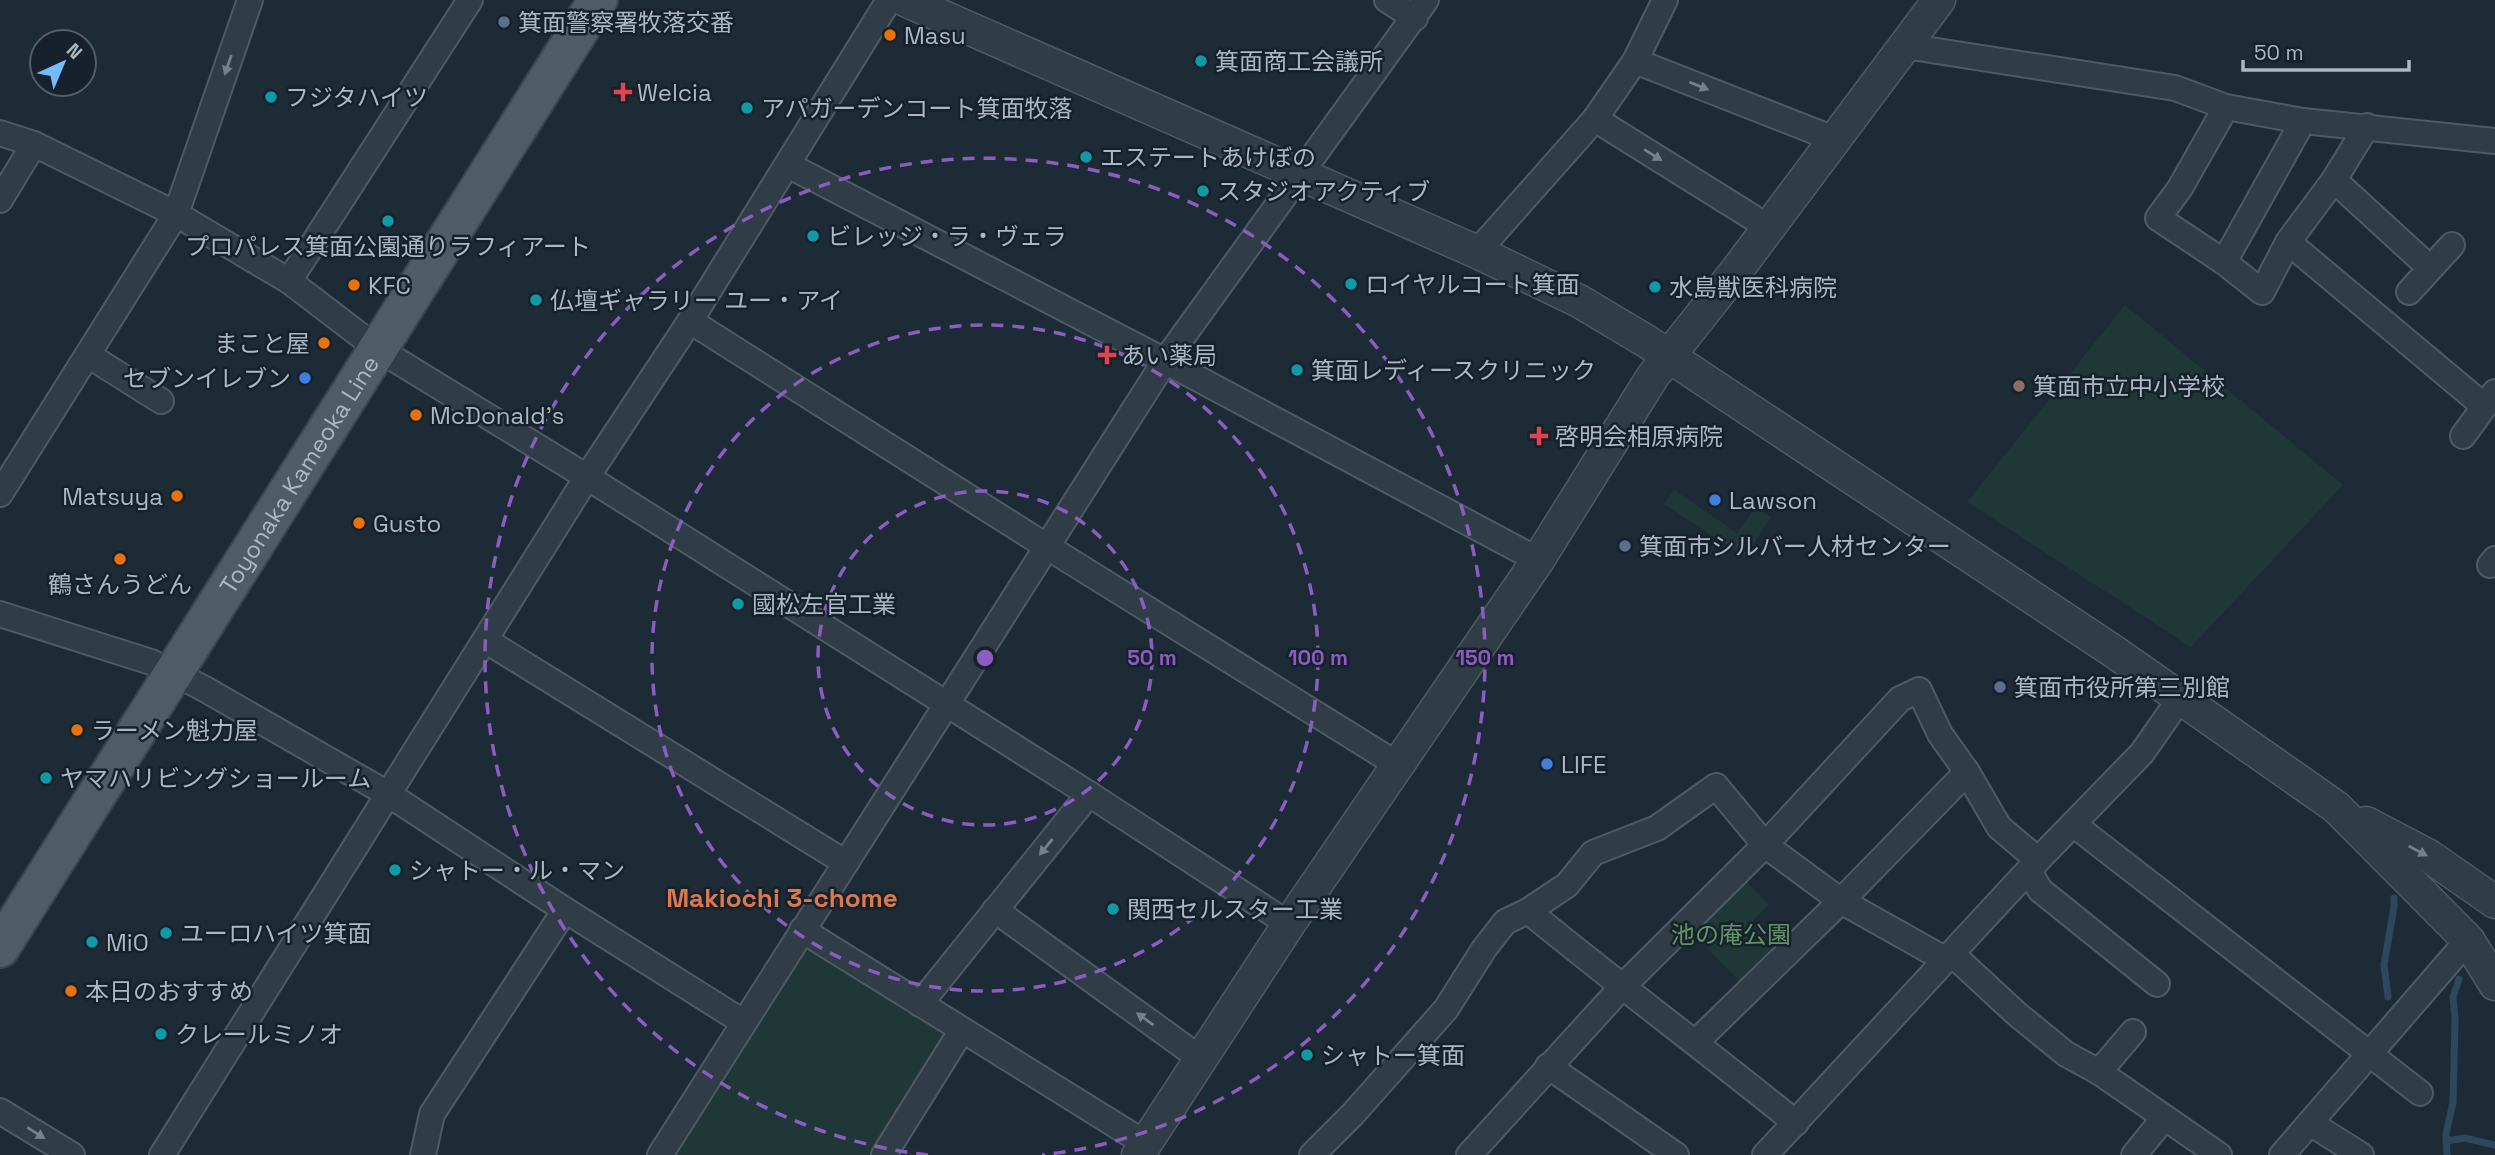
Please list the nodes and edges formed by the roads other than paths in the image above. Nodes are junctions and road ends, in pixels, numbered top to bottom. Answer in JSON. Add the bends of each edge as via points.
{"nodes":[{"id":1,"x":250,"y":0,"type":"edge"},
{"id":2,"x":470,"y":0,"type":"edge"},
{"id":3,"x":598,"y":0,"type":"edge"},
{"id":4,"x":889,"y":0,"type":"edge"},
{"id":5,"x":905,"y":0,"type":"edge"},
{"id":6,"x":1387,"y":0,"type":"edge"},
{"id":7,"x":1665,"y":0,"type":"edge"},
{"id":8,"x":1939,"y":0,"type":"edge"},
{"id":9,"x":1421,"y":9,"type":"edge"},
{"id":10,"x":1905,"y":46,"type":"junction"},
{"id":11,"x":1635,"y":61,"type":"junction"},
{"id":12,"x":2226,"y":107,"type":"junction"},
{"id":13,"x":1595,"y":119,"type":"junction"},
{"id":14,"x":2303,"y":121,"type":"junction"},
{"id":15,"x":2367,"y":127,"type":"junction"},
{"id":16,"x":0,"y":133,"type":"edge"},
{"id":17,"x":1834,"y":139,"type":"junction"},
{"id":18,"x":2495,"y":141,"type":"edge"},
{"id":19,"x":34,"y":144,"type":"junction"},
{"id":20,"x":788,"y":165,"type":"junction"},
{"id":21,"x":1299,"y":175,"type":"junction"},
{"id":22,"x":2334,"y":180,"type":"junction"},
{"id":23,"x":0,"y":200,"type":"edge"},
{"id":24,"x":176,"y":214,"type":"junction"},
{"id":25,"x":1769,"y":228,"type":"junction"},
{"id":26,"x":2288,"y":242,"type":"junction"},
{"id":27,"x":2452,"y":244,"type":"dead end"},
{"id":28,"x":1476,"y":252,"type":"junction"},
{"id":29,"x":2224,"y":262,"type":"junction"},
{"id":30,"x":2430,"y":268,"type":"junction"},
{"id":31,"x":289,"y":281,"type":"junction"},
{"id":32,"x":2409,"y":292,"type":"dead end"},
{"id":33,"x":690,"y":321,"type":"junction"},
{"id":34,"x":378,"y":349,"type":"junction"},
{"id":35,"x":88,"y":355,"type":"junction"},
{"id":36,"x":1668,"y":355,"type":"junction"},
{"id":37,"x":1165,"y":361,"type":"junction"},
{"id":38,"x":2489,"y":399,"type":"edge"},
{"id":39,"x":160,"y":401,"type":"dead end"},
{"id":40,"x":2463,"y":436,"type":"dead end"},
{"id":41,"x":587,"y":477,"type":"junction"},
{"id":42,"x":0,"y":494,"type":"edge"},
{"id":43,"x":1046,"y":547,"type":"junction"},
{"id":44,"x":1538,"y":560,"type":"junction"},
{"id":45,"x":0,"y":614,"type":"edge"},
{"id":46,"x":485,"y":640,"type":"junction"},
{"id":47,"x":173,"y":673,"type":"junction"},
{"id":48,"x":2180,"y":697,"type":"junction"},
{"id":49,"x":947,"y":705,"type":"junction"},
{"id":50,"x":1398,"y":765,"type":"junction"},
{"id":51,"x":1967,"y":772,"type":"junction"},
{"id":52,"x":388,"y":794,"type":"junction"},
{"id":53,"x":1089,"y":794,"type":"junction"},
{"id":54,"x":2336,"y":807,"type":"junction"},
{"id":55,"x":2073,"y":824,"type":"junction"},
{"id":56,"x":1765,"y":845,"type":"junction"},
{"id":57,"x":846,"y":863,"type":"junction"},
{"id":58,"x":2034,"y":866,"type":"junction"},
{"id":59,"x":1842,"y":901,"type":"junction"},
{"id":60,"x":2495,"y":902,"type":"edge"},
{"id":61,"x":2495,"y":908,"type":"edge"},
{"id":62,"x":565,"y":910,"type":"junction"},
{"id":63,"x":995,"y":910,"type":"junction"},
{"id":64,"x":1528,"y":911,"type":"junction"},
{"id":65,"x":1289,"y":923,"type":"junction"},
{"id":66,"x":803,"y":930,"type":"junction"},
{"id":67,"x":2468,"y":940,"type":"junction"},
{"id":68,"x":0,"y":948,"type":"edge"},
{"id":69,"x":1950,"y":957,"type":"junction"},
{"id":70,"x":2157,"y":984,"type":"dead end"},
{"id":71,"x":2495,"y":984,"type":"edge"},
{"id":72,"x":1621,"y":988,"type":"junction"},
{"id":73,"x":920,"y":1004,"type":"junction"},
{"id":74,"x":743,"y":1022,"type":"junction"},
{"id":75,"x":962,"y":1030,"type":"junction"},
{"id":76,"x":2133,"y":1031,"type":"dead end"},
{"id":77,"x":1696,"y":1042,"type":"junction"},
{"id":78,"x":2370,"y":1055,"type":"junction"},
{"id":79,"x":1201,"y":1059,"type":"junction"},
{"id":80,"x":1548,"y":1066,"type":"junction"},
{"id":81,"x":2099,"y":1072,"type":"junction"},
{"id":82,"x":2420,"y":1093,"type":"dead end"},
{"id":83,"x":0,"y":1111,"type":"edge"},
{"id":84,"x":2164,"y":1118,"type":"junction"},
{"id":85,"x":1796,"y":1123,"type":"junction"},
{"id":86,"x":2311,"y":1123,"type":"junction"},
{"id":87,"x":1142,"y":1149,"type":"edge"},
{"id":88,"x":72,"y":1155,"type":"edge"},
{"id":89,"x":162,"y":1155,"type":"edge"},
{"id":90,"x":423,"y":1155,"type":"edge"},
{"id":91,"x":660,"y":1155,"type":"edge"},
{"id":92,"x":884,"y":1155,"type":"edge"},
{"id":93,"x":1312,"y":1155,"type":"edge"},
{"id":94,"x":1469,"y":1155,"type":"edge"},
{"id":95,"x":1676,"y":1155,"type":"edge"},
{"id":96,"x":1765,"y":1155,"type":"edge"},
{"id":97,"x":2134,"y":1155,"type":"edge"},
{"id":98,"x":2219,"y":1155,"type":"edge"},
{"id":99,"x":2283,"y":1155,"type":"edge"},
{"id":100,"x":2361,"y":1155,"type":"edge"}],
"edges":[{"from":1,"to":24,"type":"street","one_way":true},
{"from":2,"to":31,"type":"street"},
{"from":3,"to":34,"type":"main road","name":"Toyonaka Kameoka Line"},
{"from":4,"to":20,"type":"street"},
{"from":5,"to":21,"type":"street"},
{"from":6,"to":9,"type":"street"},
{"from":7,"to":11,"type":"street"},
{"from":8,"to":10,"type":"street"},
{"from":9,"to":21,"type":"street"},
{"from":10,"to":12,"type":"street","via":[[2175,88]]},
{"from":10,"to":17,"type":"street"},
{"from":11,"to":13,"type":"street"},
{"from":11,"to":17,"type":"street","one_way":true},
{"from":12,"to":14,"type":"street"},
{"from":12,"to":29,"type":"street","via":[[2158,218]]},
{"from":13,"to":25,"type":"street","one_way":true},
{"from":13,"to":28,"type":"street"},
{"from":14,"to":15,"type":"street"},
{"from":14,"to":29,"type":"street"},
{"from":15,"to":18,"type":"street"},
{"from":15,"to":22,"type":"street"},
{"from":16,"to":19,"type":"street"},
{"from":17,"to":25,"type":"street"},
{"from":19,"to":23,"type":"street"},
{"from":19,"to":24,"type":"street"},
{"from":20,"to":33,"type":"street"},
{"from":20,"to":37,"type":"street"},
{"from":21,"to":28,"type":"street"},
{"from":21,"to":37,"type":"street"},
{"from":22,"to":26,"type":"street"},
{"from":22,"to":30,"type":"street"},
{"from":24,"to":31,"type":"street"},
{"from":24,"to":35,"type":"street"},
{"from":25,"to":36,"type":"street"},
{"from":26,"to":29,"type":"street","via":[[2262,292]]},
{"from":26,"to":38,"type":"street"},
{"from":27,"to":30,"type":"street"},
{"from":28,"to":36,"type":"street","via":[[1579,301]]},
{"from":30,"to":32,"type":"street"},
{"from":31,"to":34,"type":"street"},
{"from":33,"to":41,"type":"street"},
{"from":33,"to":43,"type":"street"},
{"from":34,"to":41,"type":"street"},
{"from":34,"to":47,"type":"main road","name":"Toyonaka Kameoka Line"},
{"from":35,"to":39,"type":"street"},
{"from":35,"to":42,"type":"street"},
{"from":36,"to":44,"type":"street"},
{"from":36,"to":48,"type":"street"},
{"from":37,"to":43,"type":"street"},
{"from":37,"to":44,"type":"street"},
{"from":38,"to":40,"type":"street"},
{"from":41,"to":46,"type":"street"},
{"from":41,"to":49,"type":"street"},
{"from":43,"to":49,"type":"street"},
{"from":43,"to":50,"type":"street"},
{"from":44,"to":50,"type":"street"},
{"from":45,"to":47,"type":"street"},
{"from":46,"to":52,"type":"street"},
{"from":46,"to":57,"type":"street"},
{"from":47,"to":52,"type":"street"},
{"from":47,"to":68,"type":"main road","name":"Toyonaka Kameoka Line"},
{"from":48,"to":54,"type":"street"},
{"from":48,"to":55,"type":"street","via":[[2141,752]]},
{"from":49,"to":53,"type":"street"},
{"from":49,"to":57,"type":"street"},
{"from":50,"to":65,"type":"street"},
{"from":51,"to":56,"type":"street","via":[[1940,734],[1919,690],[1900,699]]},
{"from":51,"to":58,"type":"street","via":[[1999,827]]},
{"from":51,"to":59,"type":"street"},
{"from":52,"to":62,"type":"street"},
{"from":52,"to":89,"type":"street"},
{"from":53,"to":63,"type":"street","one_way":true},
{"from":53,"to":65,"type":"street"},
{"from":54,"to":60,"type":"street","one_way":true,"via":[[2429,856]]},
{"from":54,"to":67,"type":"street"},
{"from":55,"to":58,"type":"street"},
{"from":55,"to":78,"type":"street"},
{"from":56,"to":59,"type":"street"},
{"from":56,"to":64,"type":"street","via":[[1716,786],[1657,828],[1593,853],[1567,885]]},
{"from":56,"to":72,"type":"street"},
{"from":57,"to":66,"type":"street"},
{"from":58,"to":69,"type":"street"},
{"from":58,"to":70,"type":"street","via":[[2040,890]]},
{"from":59,"to":69,"type":"street"},
{"from":59,"to":77,"type":"street"},
{"from":61,"to":67,"type":"street"},
{"from":62,"to":74,"type":"street"},
{"from":62,"to":90,"type":"street","via":[[432,1114]]},
{"from":63,"to":73,"type":"street"},
{"from":79,"to":63,"type":"street","one_way":true},
{"from":64,"to":72,"type":"street"},
{"from":64,"to":93,"type":"street","via":[[1505,922],[1446,1009]]},
{"from":65,"to":79,"type":"street"},
{"from":66,"to":73,"type":"street"},
{"from":66,"to":74,"type":"street"},
{"from":67,"to":71,"type":"street"},
{"from":67,"to":78,"type":"street"},
{"from":69,"to":81,"type":"street","via":[[2057,1047]]},
{"from":69,"to":85,"type":"street"},
{"from":72,"to":77,"type":"street"},
{"from":72,"to":80,"type":"street"},
{"from":73,"to":75,"type":"street"},
{"from":74,"to":91,"type":"street"},
{"from":75,"to":87,"type":"street"},
{"from":75,"to":92,"type":"street"},
{"from":76,"to":81,"type":"street"},
{"from":77,"to":85,"type":"street"},
{"from":78,"to":82,"type":"street"},
{"from":78,"to":86,"type":"street"},
{"from":79,"to":87,"type":"street"},
{"from":80,"to":94,"type":"street"},
{"from":80,"to":95,"type":"street"},
{"from":81,"to":84,"type":"street"},
{"from":83,"to":88,"type":"street","one_way":true},
{"from":84,"to":97,"type":"street"},
{"from":84,"to":98,"type":"street"},
{"from":85,"to":96,"type":"street"},
{"from":86,"to":99,"type":"street"},
{"from":86,"to":100,"type":"street"}]}
